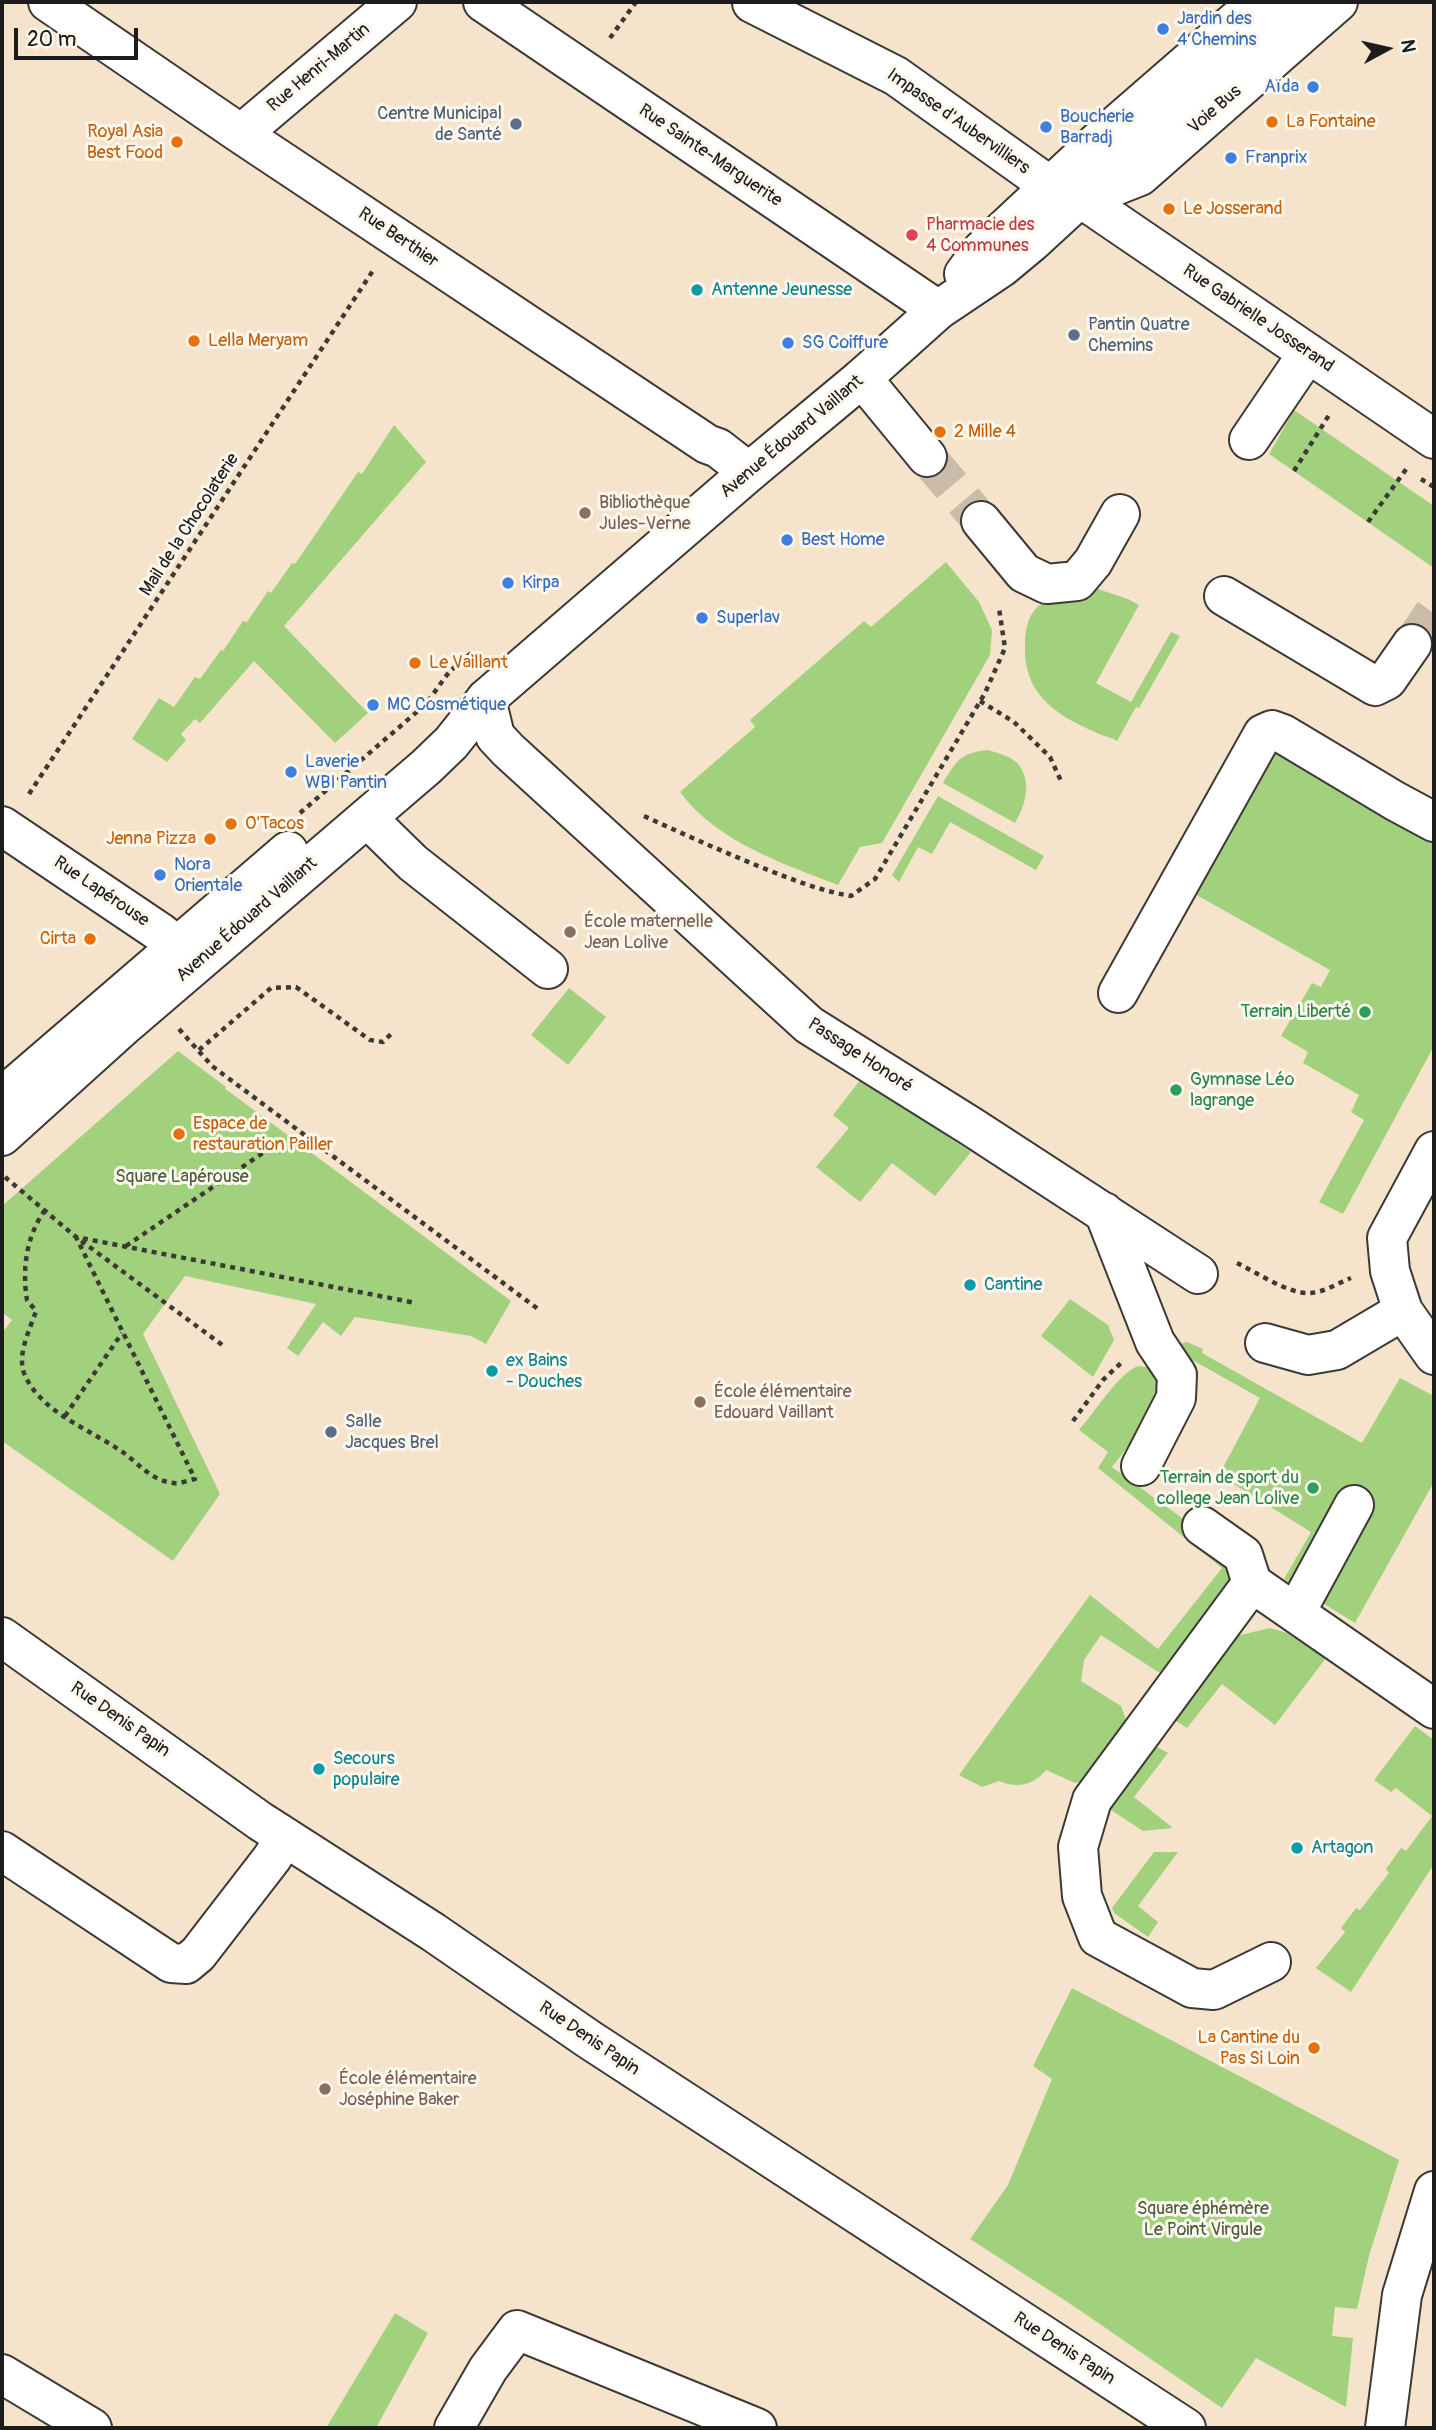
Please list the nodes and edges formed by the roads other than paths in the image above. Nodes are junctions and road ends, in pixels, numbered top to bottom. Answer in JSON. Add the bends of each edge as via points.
{"nodes":[{"id":1,"x":48,"y":2,"type":"edge"},
{"id":2,"x":397,"y":2,"type":"edge"},
{"id":3,"x":483,"y":2,"type":"edge"},
{"id":4,"x":1260,"y":2,"type":"edge"},
{"id":5,"x":1289,"y":2,"type":"edge"},
{"id":6,"x":1338,"y":2,"type":"edge"},
{"id":7,"x":752,"y":3,"type":"edge"},
{"id":8,"x":242,"y":134,"type":"junction"},
{"id":9,"x":1066,"y":192,"type":"junction"},
{"id":10,"x":938,"y":310,"type":"junction"},
{"id":11,"x":1308,"y":353,"type":"junction"},
{"id":12,"x":863,"y":378,"type":"junction"},
{"id":13,"x":1432,"y":438,"type":"edge"},
{"id":14,"x":1249,"y":440,"type":"dead end"},
{"id":15,"x":928,"y":457,"type":"tunnel mouth"},
{"id":16,"x":749,"y":472,"type":"junction"},
{"id":17,"x":1120,"y":514,"type":"dead end"},
{"id":18,"x":981,"y":521,"type":"tunnel mouth"},
{"id":19,"x":1224,"y":596,"type":"dead end"},
{"id":20,"x":1412,"y":644,"type":"tunnel mouth"},
{"id":21,"x":486,"y":699,"type":"junction"},
{"id":22,"x":367,"y":818,"type":"junction"},
{"id":23,"x":1434,"y":822,"type":"edge"},
{"id":24,"x":4,"y":827,"type":"edge"},
{"id":25,"x":185,"y":955,"type":"junction"},
{"id":26,"x":548,"y":969,"type":"dead end"},
{"id":27,"x":1118,"y":993,"type":"dead end"},
{"id":28,"x":2,"y":1097,"type":"edge"},
{"id":29,"x":2,"y":1136,"type":"edge"},
{"id":30,"x":1434,"y":1151,"type":"edge"},
{"id":31,"x":1104,"y":1212,"type":"junction"},
{"id":32,"x":1198,"y":1274,"type":"road end"},
{"id":33,"x":1403,"y":1311,"type":"junction"},
{"id":34,"x":1265,"y":1343,"type":"dead end"},
{"id":35,"x":1434,"y":1354,"type":"edge"},
{"id":36,"x":1141,"y":1466,"type":"dead end"},
{"id":37,"x":1354,"y":1505,"type":"dead end"},
{"id":38,"x":1202,"y":1526,"type":"dead end"},
{"id":39,"x":1252,"y":1583,"type":"junction"},
{"id":40,"x":1296,"y":1612,"type":"junction"},
{"id":41,"x":2,"y":1637,"type":"edge"},
{"id":42,"x":1434,"y":1709,"type":"edge"},
{"id":43,"x":285,"y":1837,"type":"junction"},
{"id":44,"x":2,"y":1851,"type":"edge"},
{"id":45,"x":1271,"y":1962,"type":"dead end"},
{"id":46,"x":1434,"y":2191,"type":"edge"},
{"id":47,"x":2,"y":2374,"type":"edge"},
{"id":48,"x":92,"y":2428,"type":"edge"},
{"id":49,"x":454,"y":2428,"type":"edge"},
{"id":50,"x":757,"y":2428,"type":"edge"},
{"id":51,"x":1186,"y":2428,"type":"edge"},
{"id":52,"x":1385,"y":2428,"type":"edge"}],
"edges":[{"from":1,"to":8,"type":"street","name":"Rue Berthier"},
{"from":2,"to":8,"type":"street","name":"Rue Henri-Martin"},
{"from":3,"to":10,"type":"street","name":"Rue Sainte-Marguerite"},
{"from":4,"to":9,"type":"street","name":"Avenue Édouard Vaillant","via":[[1108,132]]},
{"from":5,"to":9,"type":"street","name":"Avenue Édouard Vaillant","via":[[1269,24]]},
{"from":6,"to":9,"type":"street","name":"Voie Bus","via":[[1140,177]]},
{"from":7,"to":9,"type":"street","name":"Impasse d'Aubervilliers","via":[[896,76]]},
{"from":8,"to":16,"type":"street","name":"Rue Berthier"},
{"from":9,"to":10,"type":"street","name":"Avenue Édouard Vaillant","via":[[1002,267]]},
{"from":9,"to":11,"type":"street","name":"Rue Gabrielle Josserand"},
{"from":10,"to":12,"type":"street","name":"Avenue Édouard Vaillant"},
{"from":11,"to":13,"type":"street","name":"Rue Gabrielle Josserand"},
{"from":11,"to":14,"type":"street"},
{"from":12,"to":15,"type":"street"},
{"from":12,"to":16,"type":"street","name":"Avenue Édouard Vaillant"},
{"from":16,"to":21,"type":"street","name":"Avenue Édouard Vaillant"},
{"from":17,"to":18,"type":"street","via":[[1077,581],[1047,584],[1024,573]]},
{"from":19,"to":20,"type":"street","via":[[1375,686],[1387,680]]},
{"from":21,"to":22,"type":"street","name":"Avenue Édouard Vaillant","via":[[426,768]]},
{"from":21,"to":25,"type":"street","name":"Avenue Édouard Vaillant","via":[[408,747]]},
{"from":21,"to":31,"type":"street","name":"Passage Honoré","via":[[495,736],[808,1025]]},
{"from":22,"to":25,"type":"street","name":"Avenue Édouard Vaillant"},
{"from":22,"to":26,"type":"street","via":[[413,863]]},
{"from":23,"to":27,"type":"street","via":[[1283,734],[1272,730],[1263,734]]},
{"from":24,"to":25,"type":"street","name":"Rue Lapérouse"},
{"from":25,"to":28,"type":"street","name":"Avenue Édouard Vaillant"},
{"from":25,"to":29,"type":"street","name":"Avenue Édouard Vaillant"},
{"from":30,"to":33,"type":"street","via":[[1387,1238],[1390,1271]]},
{"from":31,"to":32,"type":"street","name":"Passage Honoré"},
{"from":31,"to":36,"type":"street","via":[[1156,1342],[1177,1375],[1176,1398]]},
{"from":33,"to":34,"type":"street","via":[[1337,1350],[1308,1355]]},
{"from":33,"to":35,"type":"street"},
{"from":37,"to":40,"type":"street"},
{"from":38,"to":39,"type":"street","via":[[1243,1555]]},
{"from":39,"to":40,"type":"street"},
{"from":39,"to":45,"type":"street","via":[[1092,1800],[1078,1847],[1082,1896],[1098,1937],[1192,1988],[1214,1990]]},
{"from":40,"to":42,"type":"street"},
{"from":41,"to":43,"type":"street","name":"Rue Denis Papin"},
{"from":43,"to":44,"type":"street","via":[[186,1964],[171,1963]]},
{"from":43,"to":51,"type":"street","name":"Rue Denis Papin"},
{"from":46,"to":52,"type":"street","via":[[1402,2295]]},
{"from":47,"to":48,"type":"street"},
{"from":49,"to":50,"type":"street","via":[[517,2330]]}]}
